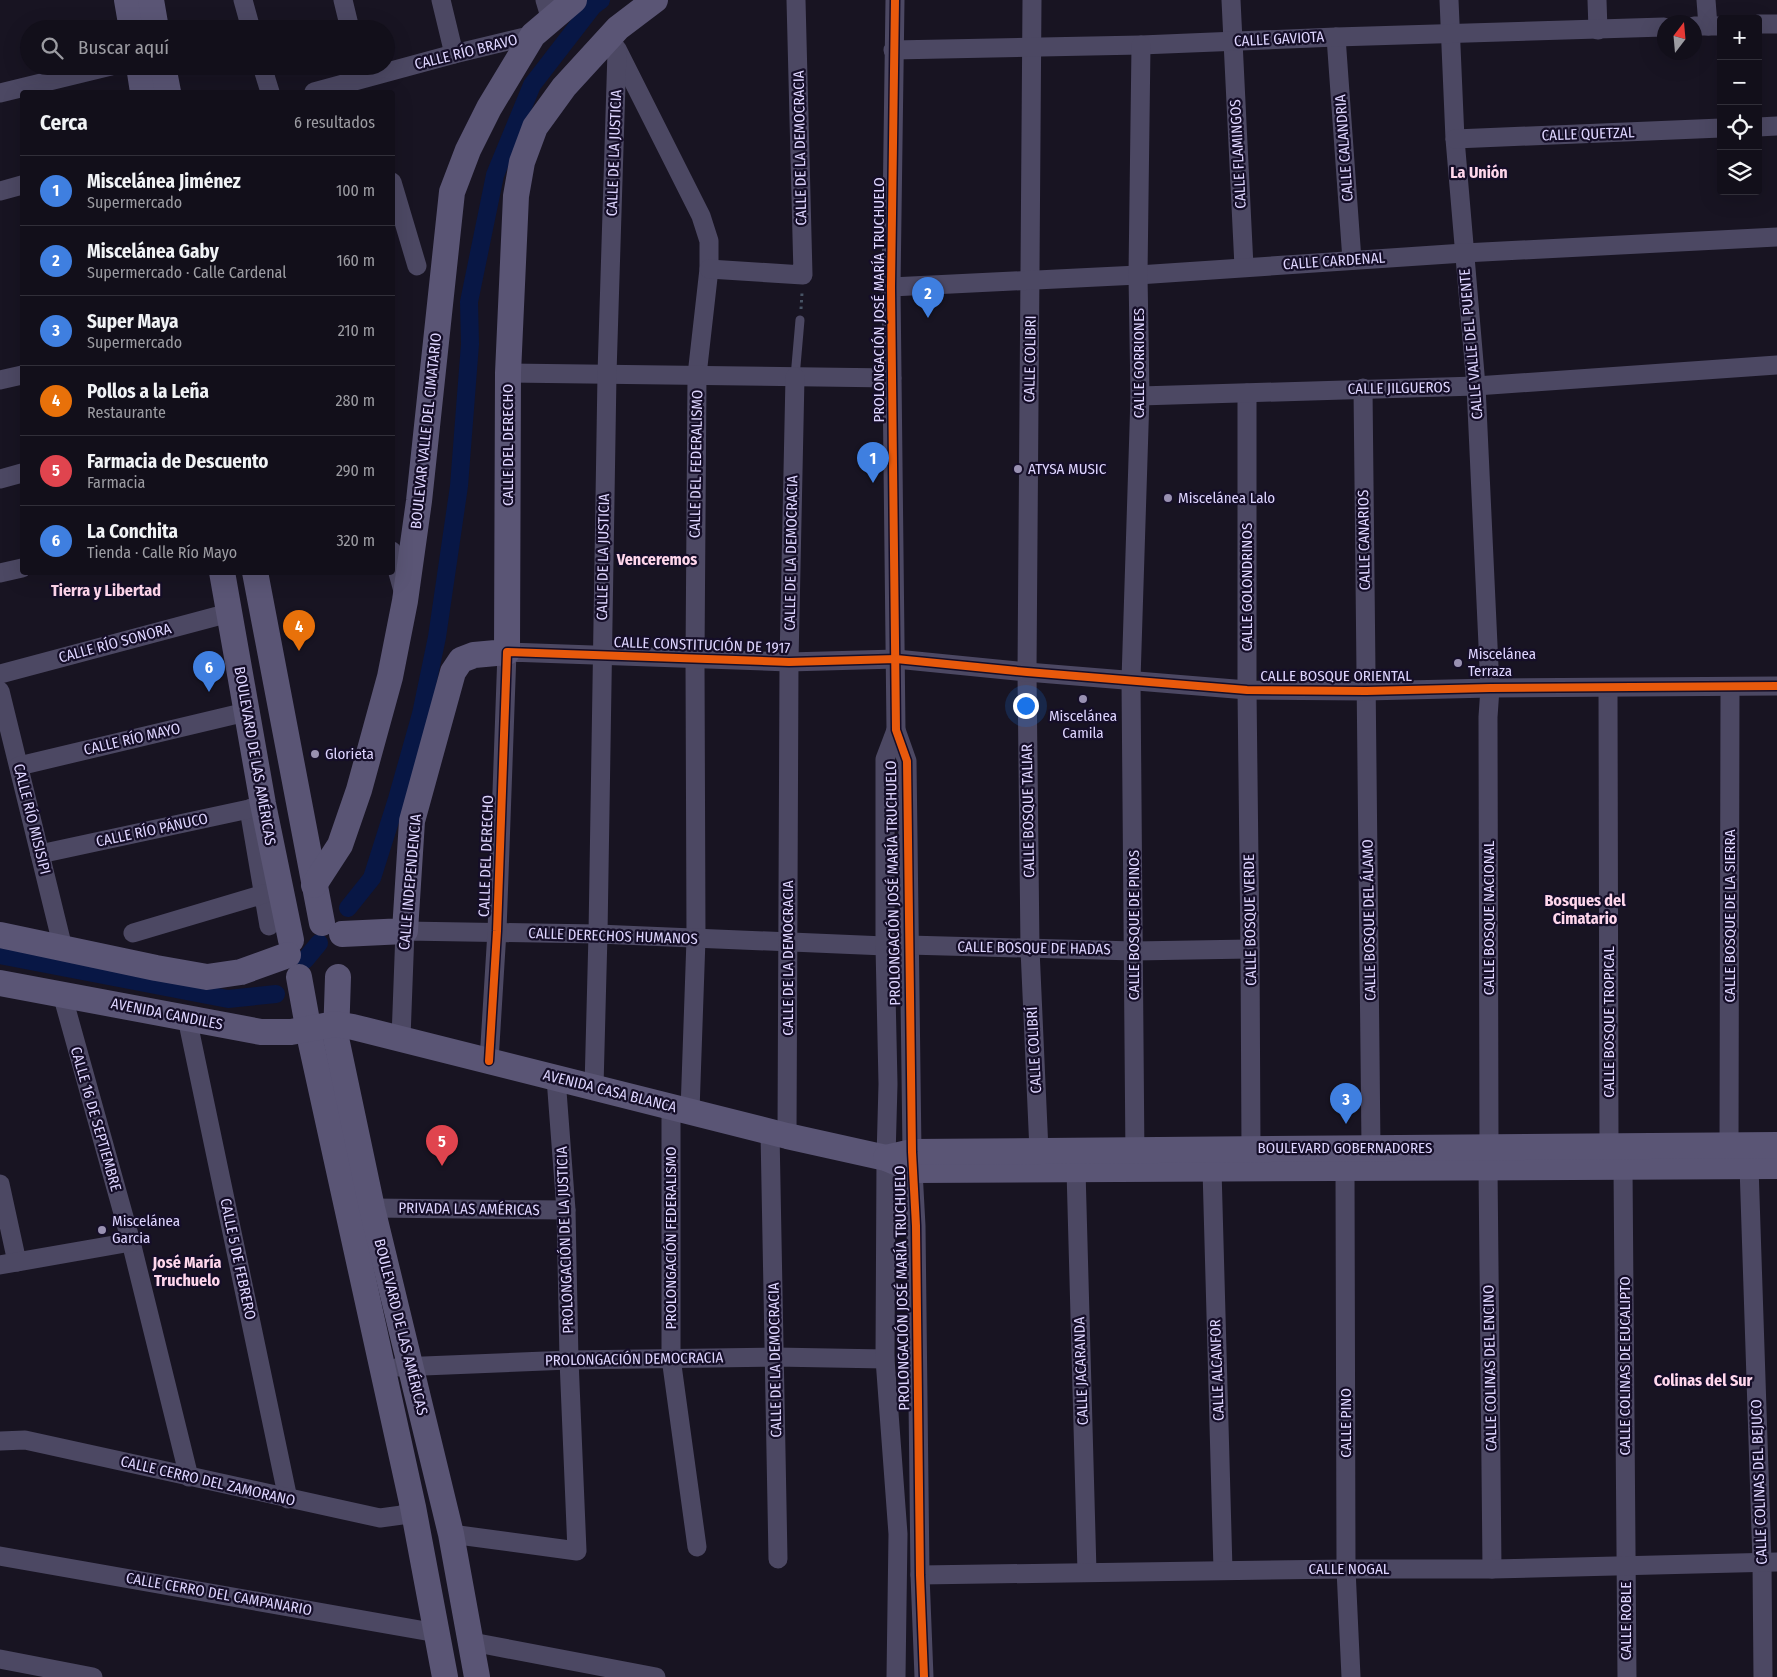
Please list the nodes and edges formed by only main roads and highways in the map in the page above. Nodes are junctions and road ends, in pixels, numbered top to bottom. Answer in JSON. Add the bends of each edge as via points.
{"nodes":[{"id":1,"x":127,"y":0,"type":"edge"},
{"id":2,"x":151,"y":0,"type":"edge"},
{"id":3,"x":574,"y":0,"type":"edge"},
{"id":4,"x":655,"y":0,"type":"edge"},
{"id":5,"x":543,"y":18,"type":"edge"},
{"id":6,"x":130,"y":20,"type":"edge"},
{"id":7,"x":154,"y":20,"type":"edge"},
{"id":8,"x":140,"y":75,"type":"edge"},
{"id":9,"x":165,"y":75,"type":"edge"},
{"id":10,"x":143,"y":90,"type":"edge"},
{"id":11,"x":168,"y":90,"type":"edge"},
{"id":12,"x":223,"y":575,"type":"edge"},
{"id":13,"x":256,"y":575,"type":"edge"},
{"id":14,"x":508,"y":652,"type":"joint"},
{"id":15,"x":314,"y":885,"type":"junction"},
{"id":16,"x":332,"y":928,"type":"junction"},
{"id":17,"x":405,"y":931,"type":"joint"},
{"id":18,"x":0,"y":936,"type":"edge"},
{"id":19,"x":287,"y":949,"type":"junction"},
{"id":20,"x":338,"y":977,"type":"junction"},
{"id":21,"x":0,"y":983,"type":"edge"},
{"id":22,"x":335,"y":1024,"type":"junction"},
{"id":23,"x":309,"y":1030,"type":"junction"},
{"id":24,"x":1777,"y":1145,"type":"edge"},
{"id":25,"x":1616,"y":1156,"type":"junction"},
{"id":26,"x":1489,"y":1157,"type":"junction"},
{"id":27,"x":1135,"y":1160,"type":"junction"},
{"id":28,"x":913,"y":1161,"type":"junction"},
{"id":29,"x":1777,"y":1166,"type":"edge"},
{"id":30,"x":445,"y":1677,"type":"edge"},
{"id":31,"x":477,"y":1677,"type":"edge"}],
"edges":[{"from":1,"to":6,"type":"main road"},
{"from":2,"to":7,"type":"main road"},
{"from":3,"to":5,"type":"main road","name":"BOULEVAR VALLE DEL CIMATARIO"},
{"from":4,"to":14,"type":"main road","name":"CALLE DEL DERECHO","via":[[558,95],[535,127],[522,162],[516,196],[508,373]]},
{"from":5,"to":15,"type":"main road","name":"BOULEVAR VALLE DEL CIMATARIO","via":[[468,150],[452,192],[419,501],[390,678],[340,845]]},
{"from":8,"to":10,"type":"main road"},
{"from":9,"to":11,"type":"main road"},
{"from":12,"to":19,"type":"main road","name":"BOULEVARD DE LAS AMÉRICAS","via":[[246,712],[256,806]]},
{"from":13,"to":15,"type":"main road"},
{"from":14,"to":17,"type":"main road","name":"CALLE INDEPENDENCIA","via":[[474,655],[460,660],[453,672],[412,821]]},
{"from":15,"to":16,"type":"main road"},
{"from":16,"to":17,"type":"main road","name":"CALLE DERECHOS HUMANOS"},
{"from":16,"to":19,"type":"main road","via":[[302,926]]},
{"from":16,"to":20,"type":"main road","via":[[348,949],[344,971]]},
{"from":18,"to":19,"type":"main road","via":[[207,977],[241,972]]},
{"from":19,"to":20,"type":"main road","via":[[311,983],[328,983]]},
{"from":19,"to":23,"type":"main road","name":"BOULEVARD DE LAS AMÉRICAS"},
{"from":20,"to":22,"type":"main road","name":"BOULEVARD DE LAS AMÉRICAS"},
{"from":21,"to":23,"type":"main road","name":"AVENIDA CANDILES","via":[[261,1032]]},
{"from":22,"to":23,"type":"main road","name":"AVENIDA CANDILES"},
{"from":22,"to":28,"type":"main road","name":"AVENIDA CASA BLANCA","via":[[778,1134]]},
{"from":22,"to":31,"type":"main road","name":"BOULEVARD DE LAS AMÉRICAS","via":[[372,1208],[451,1534]]},
{"from":23,"to":30,"type":"main road","name":"BOULEVARD DE LAS AMÉRICAS","via":[[414,1508]]},
{"from":24,"to":25,"type":"main road","name":"BOULEVARD GOBERNADORES"},
{"from":25,"to":26,"type":"main road","name":"BOULEVARD GOBERNADORES"},
{"from":25,"to":29,"type":"main road","name":"BOULEVARD GOBERNADORES"},
{"from":26,"to":27,"type":"main road","name":"BOULEVARD GOBERNADORES","via":[[1371,1148],[1251,1149]]},
{"from":26,"to":27,"type":"main road","name":"BOULEVARD GOBERNADORES","via":[[1345,1168],[1212,1169]]},
{"from":27,"to":28,"type":"main road","name":"BOULEVARD GOBERNADORES","via":[[1039,1151]]},
{"from":27,"to":28,"type":"main road","name":"BOULEVARD GOBERNADORES","via":[[1076,1170]]}]}
